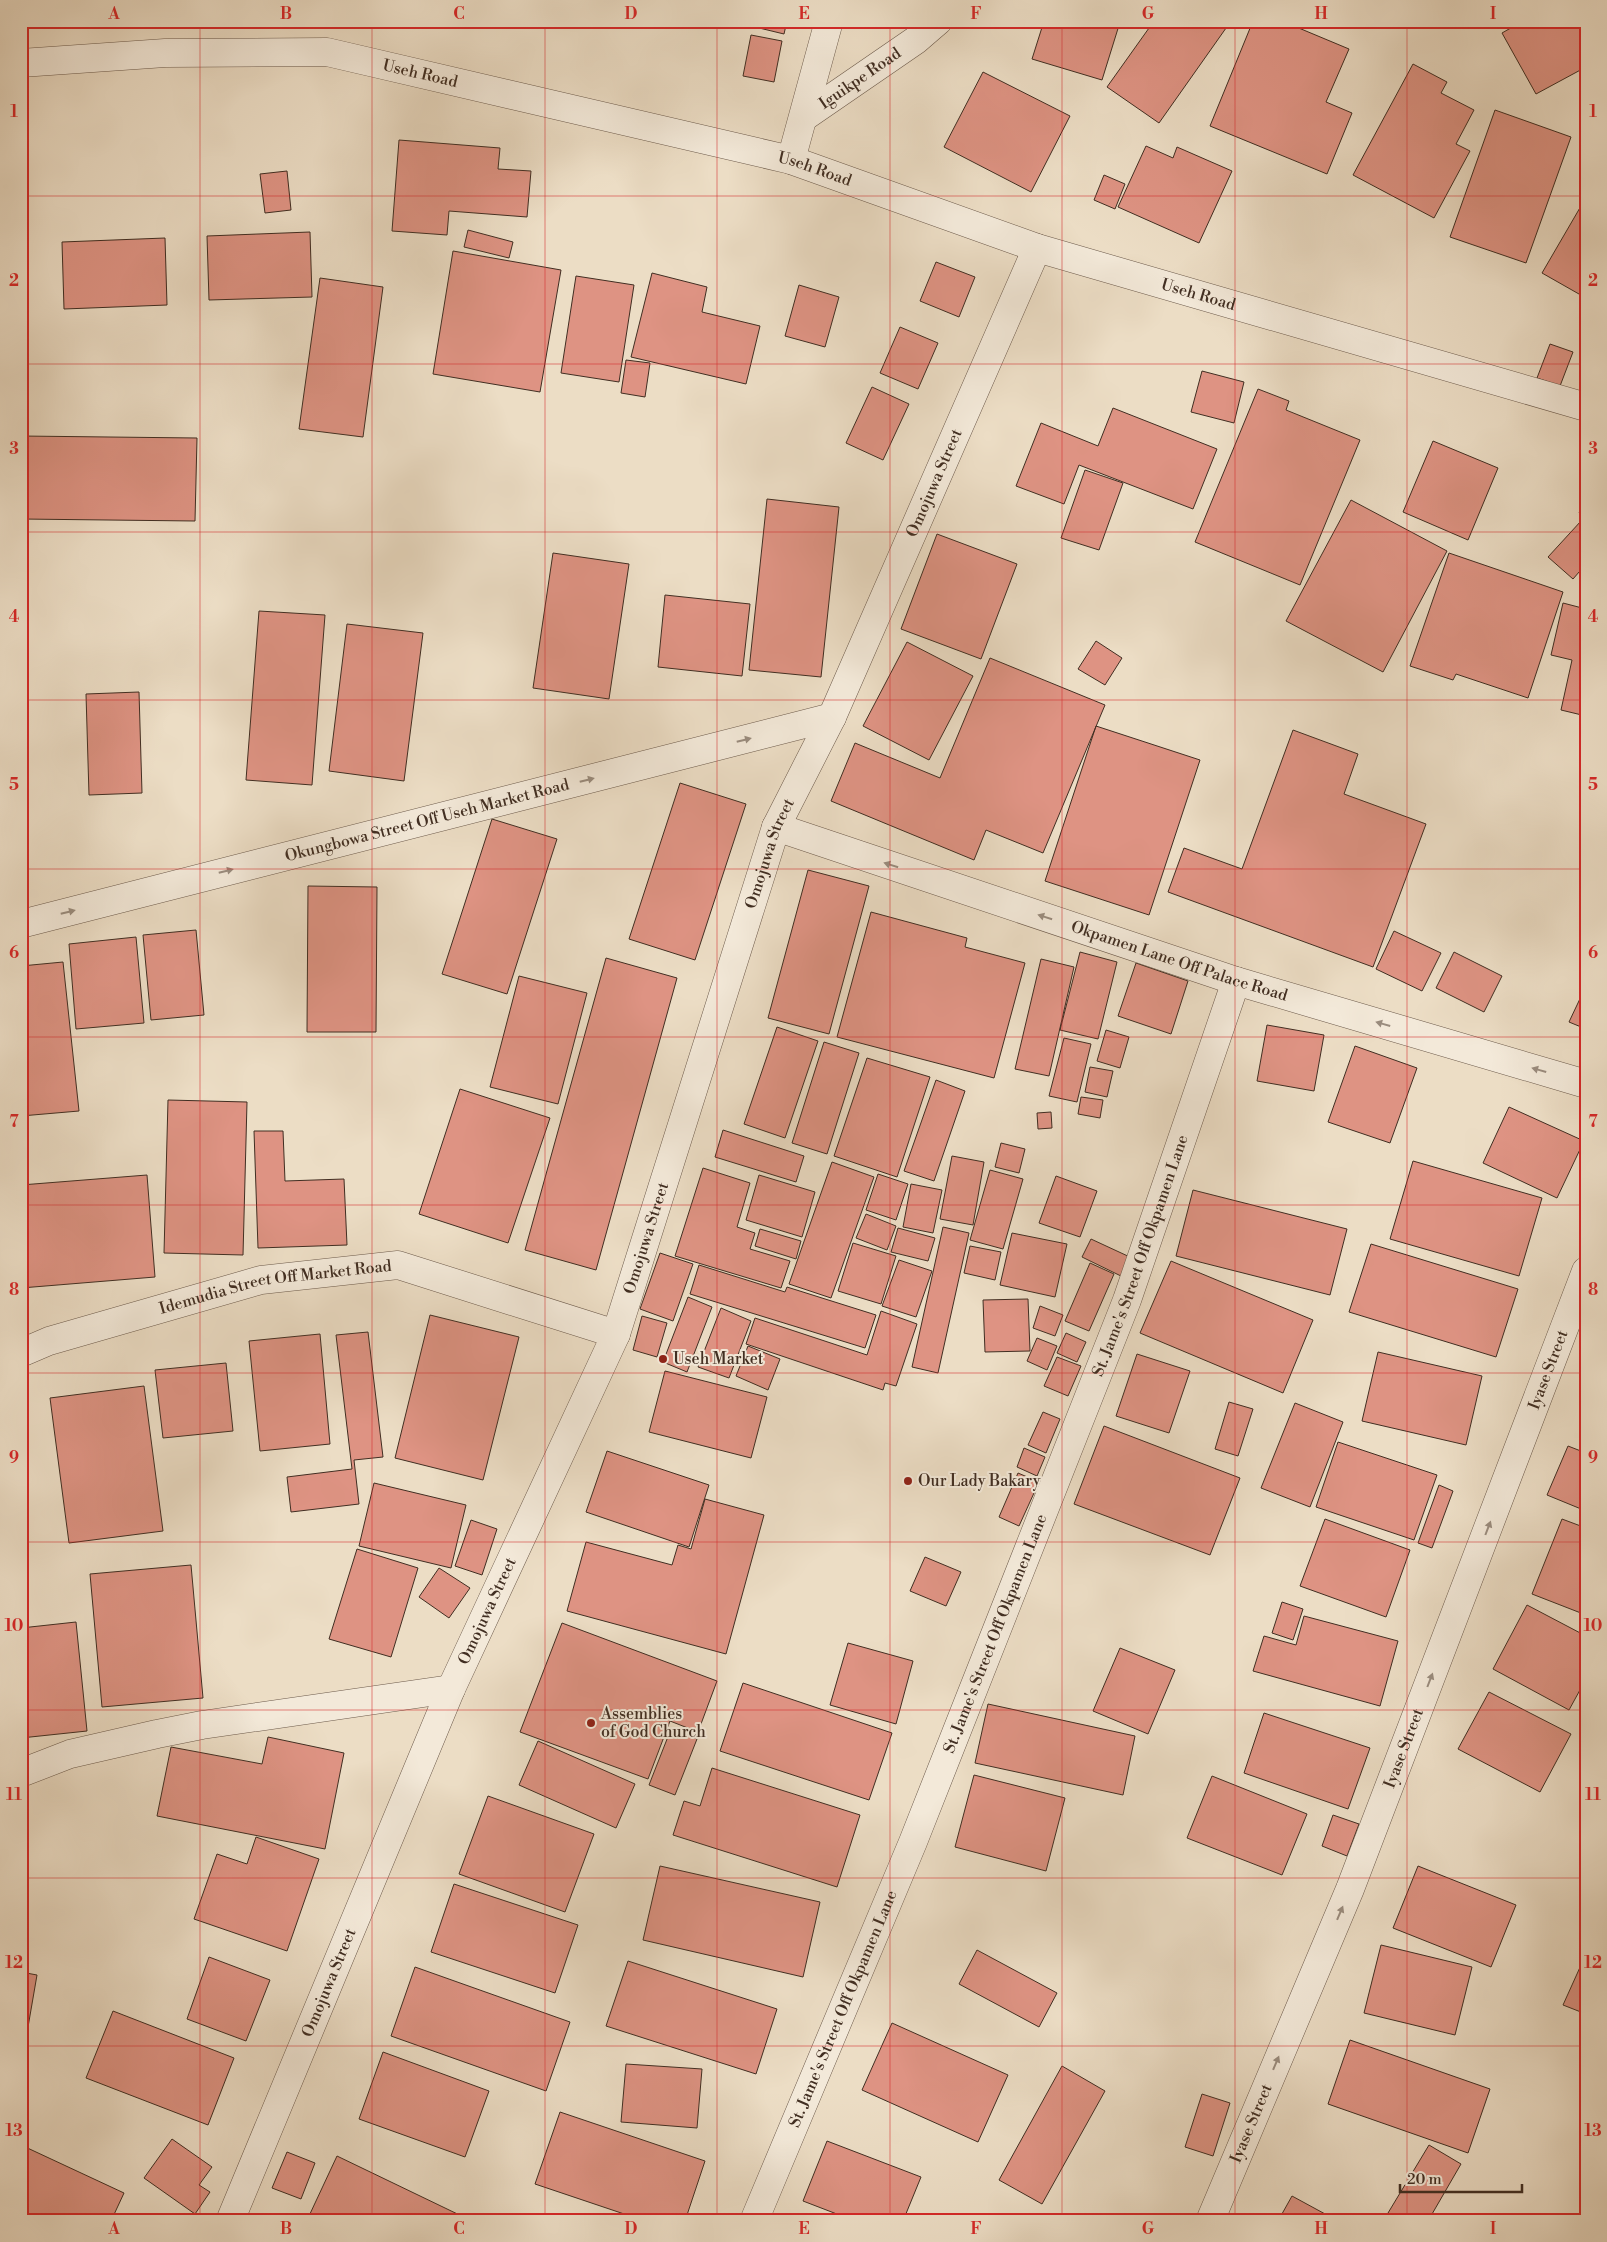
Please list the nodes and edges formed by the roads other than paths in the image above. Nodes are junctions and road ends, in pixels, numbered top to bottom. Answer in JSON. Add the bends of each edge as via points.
{"nodes":[{"id":1,"x":829,"y":21,"type":"edge"},
{"id":2,"x":938,"y":21,"type":"edge"},
{"id":3,"x":21,"y":63,"type":"edge"},
{"id":4,"x":804,"y":117,"type":"junction"},
{"id":5,"x":790,"y":160,"type":"junction"},
{"id":6,"x":1037,"y":248,"type":"junction"},
{"id":7,"x":1586,"y":407,"type":"edge"},
{"id":8,"x":832,"y":717,"type":"junction"},
{"id":9,"x":776,"y":827,"type":"junction"},
{"id":10,"x":21,"y":924,"type":"edge"},
{"id":11,"x":1236,"y":981,"type":"junction"},
{"id":12,"x":1586,"y":1084,"type":"edge"},
{"id":13,"x":1586,"y":1271,"type":"edge"},
{"id":14,"x":616,"y":1334,"type":"junction"},
{"id":15,"x":21,"y":1353,"type":"edge"},
{"id":16,"x":451,"y":1689,"type":"junction"},
{"id":17,"x":21,"y":1773,"type":"edge"},
{"id":18,"x":230,"y":2221,"type":"edge"},
{"id":19,"x":754,"y":2221,"type":"edge"},
{"id":20,"x":1210,"y":2221,"type":"edge"}],
"edges":[{"from":1,"to":4,"type":"street"},
{"from":2,"to":4,"type":"street","name":"Iguikpe Road","via":[[916,40]]},
{"from":3,"to":5,"type":"street","name":"Useh Road","via":[[165,53],[327,52]]},
{"from":4,"to":5,"type":"street"},
{"from":5,"to":6,"type":"street","name":"Useh Road"},
{"from":6,"to":7,"type":"street","name":"Useh Road"},
{"from":6,"to":8,"type":"street","name":"Omojuwa Street"},
{"from":8,"to":9,"type":"street","name":"Omojuwa Street"},
{"from":10,"to":8,"type":"street","name":"Okungbowa Street Off Useh Market Road","one_way":true},
{"from":11,"to":9,"type":"street","name":"Okpamen Lane Off Palace Road","one_way":true},
{"from":9,"to":14,"type":"street","name":"Omojuwa Street"},
{"from":12,"to":11,"type":"street","name":"Okpamen Lane Off Palace Road","one_way":true},
{"from":11,"to":19,"type":"street","name":"St. Jame's Street Off Okpamen Lane","via":[[1127,1300],[913,1842]]},
{"from":20,"to":13,"type":"street","name":"Iyase Street","one_way":true,"via":[[1350,1889]]},
{"from":14,"to":15,"type":"street","name":"Idemudia Street Off Market Road","via":[[398,1265],[261,1280],[49,1341]]},
{"from":14,"to":16,"type":"street","name":"Omojuwa Street"},
{"from":16,"to":17,"type":"street","via":[[175,1730],[70,1754]]},
{"from":16,"to":18,"type":"street","name":"Omojuwa Street"}]}
